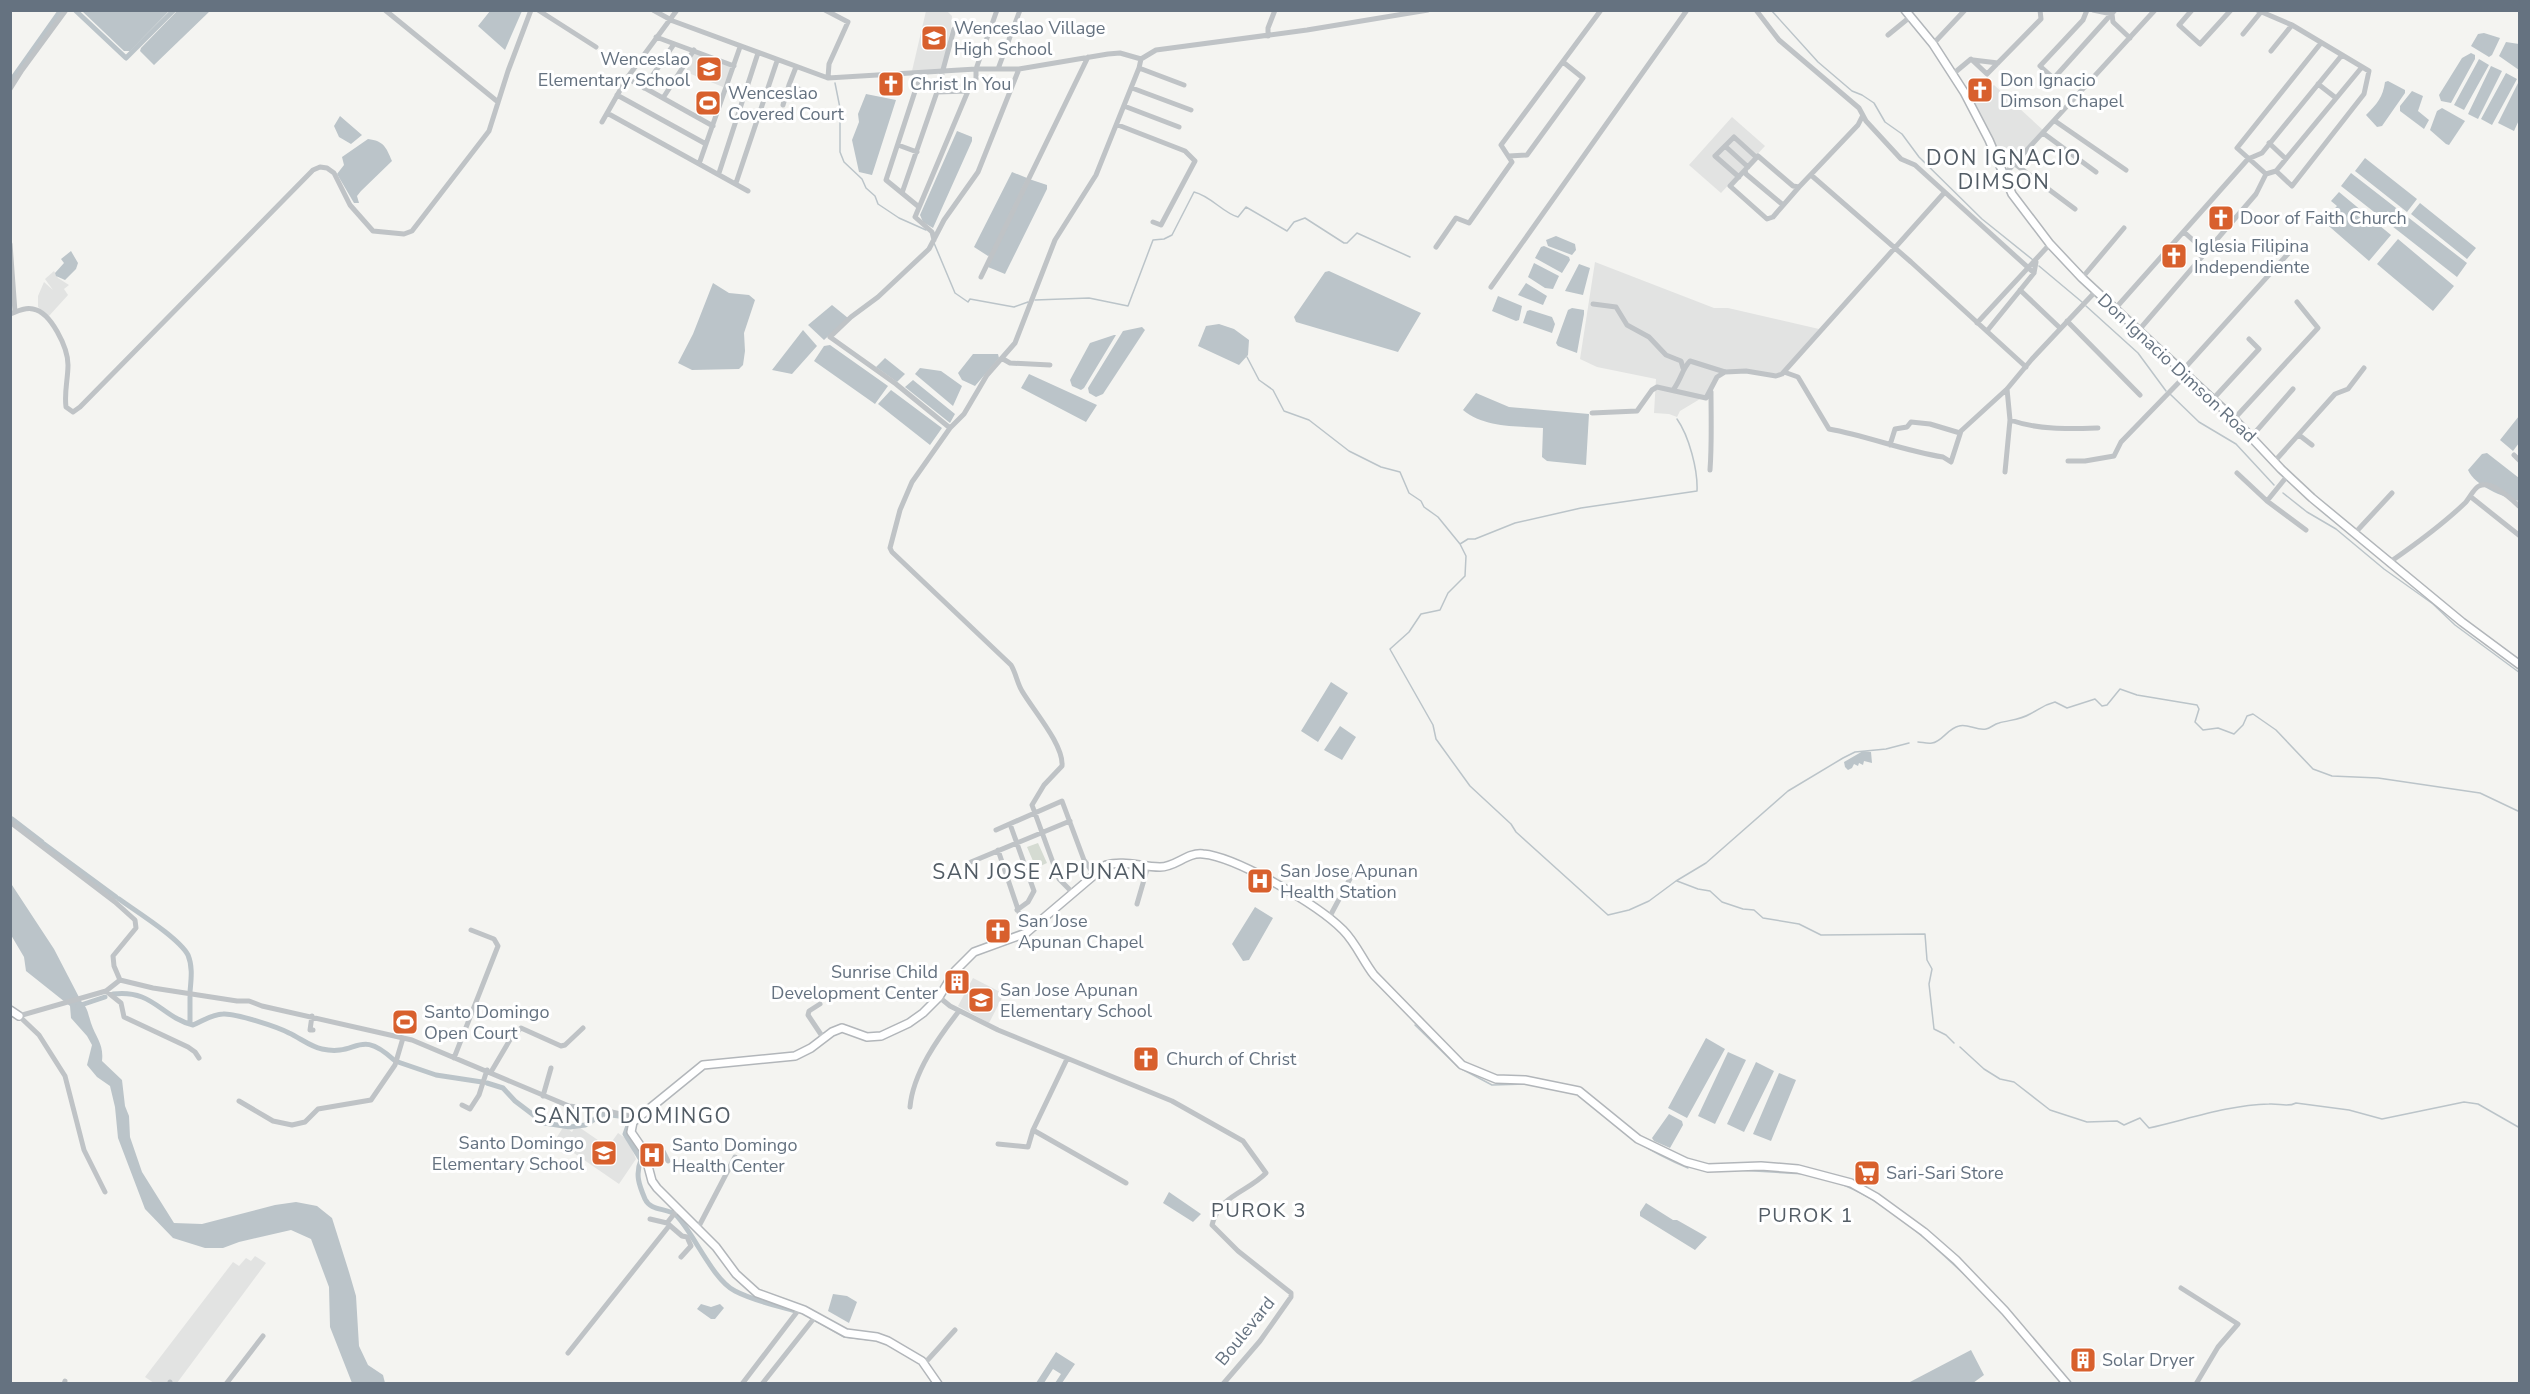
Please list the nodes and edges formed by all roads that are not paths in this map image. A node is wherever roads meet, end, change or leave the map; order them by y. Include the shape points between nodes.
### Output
1 (385, 10) edge
2 (531, 10) edge
3 (538, 10) edge
4 (653, 10) edge
5 (677, 10) edge
6 (825, 10) edge
7 (998, 10) edge
8 (1020, 10) edge
9 (1275, 10) edge
10 (1428, 10) edge
11 (1601, 10) edge
12 (1756, 10) edge
13 (1905, 10) edge
14 (1965, 10) edge
15 (2040, 10) edge
16 (2087, 10) edge
17 (2092, 10) edge
18 (2155, 10) edge
19 (2192, 10) edge
20 (2231, 10) edge
21 (1685, 11) edge
22 (2259, 11) edge
23 (2113, 12) edge
24 (64, 13) edge
25 (1910, 17) junction
26 (669, 19) junction
27 (2292, 25) junction
28 (990, 30) junction
29 (2243, 34) dead end
30 (1888, 35) dead end
31 (1268, 36) junction
32 (656, 37) junction
33 (2130, 38) junction
34 (2321, 43) junction
35 (674, 44) junction
36 (1933, 44) junction
37 (596, 46) dead end
38 (740, 47) junction
39 (694, 50) junction
40 (2271, 51) dead end
41 (758, 53) junction
42 (2342, 55) junction
43 (1088, 57) junction
44 (1141, 59) junction
45 (1971, 59) junction
46 (777, 61) junction
47 (1563, 62) junction
48 (1998, 63) junction
49 (734, 66) junction
50 (796, 67) junction
51 (2362, 67) junction
52 (1139, 68) junction
53 (976, 69) junction
54 (998, 69) junction
55 (1019, 69) junction
56 (942, 71) junction
57 (921, 73) junction
58 (1953, 74) junction
59 (627, 78) junction
60 (828, 78) junction
61 (2054, 78) junction
62 (2318, 84) junction
63 (789, 85) junction
64 (2061, 85) dead end
65 (1184, 86) dead end
66 (644, 88) junction
67 (1132, 88) junction
68 (10, 89) edge
69 (804, 91) dead end
70 (968, 91) junction
71 (937, 92) junction
72 (617, 95) junction
73 (663, 98) junction
74 (2336, 98) junction
75 (498, 102) junction
76 (783, 105) dead end
77 (1124, 106) junction
78 (1191, 110) dead end
79 (606, 113) junction
80 (1862, 117) junction
81 (2055, 121) junction
82 (602, 122) dead end
83 (1118, 125) junction
84 (713, 126) junction
85 (1179, 127) dead end
86 (2043, 133) junction
87 (2269, 143) junction
88 (706, 144) junction
89 (898, 145) junction
90 (1725, 146) junction
91 (917, 152) junction
92 (1509, 156) junction
93 (1756, 157) junction
94 (2248, 159) junction
95 (2286, 159) junction
96 (699, 164) junction
97 (2015, 164) junction
98 (1746, 169) junction
99 (2126, 170) dead end
100 (2276, 171) junction
101 (2097, 172) dead end
102 (719, 173) junction
103 (2266, 174) junction
104 (1811, 175) junction
105 (2003, 176) junction
106 (1739, 177) junction
107 (736, 183) junction
108 (1799, 187) junction
109 (748, 190) dead end
110 (902, 193) junction
111 (1944, 193) junction
112 (1783, 205) junction
113 (919, 207) junction
114 (2075, 209) dead end
115 (1153, 222) dead end
116 (2124, 228) dead end
117 (2184, 232) junction
118 (934, 240) junction
119 (10, 244) edge
120 (2050, 244) junction
121 (2296, 245) dead end
122 (1436, 247) dead end
123 (1895, 249) junction
124 (2206, 252) junction
125 (2036, 262) junction
126 (2028, 267) junction
127 (2034, 273) junction
128 (981, 277) dead end
129 (2082, 278) junction
130 (2014, 285) junction
131 (1491, 287) dead end
132 (2021, 291) junction
133 (2095, 292) junction
134 (2297, 302) dead end
135 (1593, 304) dead end
136 (2114, 310) junction
137 (13, 313) edge
138 (2067, 321) junction
139 (1977, 323) junction
140 (2060, 328) junction
141 (2139, 330) junction
142 (1987, 331) junction
143 (2250, 339) dead end
144 (1003, 359) junction
145 (1050, 365) dead end
146 (2026, 367) junction
147 (2364, 368) dead end
148 (1683, 370) junction
149 (1725, 372) junction
150 (1784, 372) junction
151 (2185, 372) junction
152 (2007, 389) junction
153 (2293, 389) dead end
154 (1673, 390) junction
155 (1711, 390) junction
156 (2140, 395) dead end
157 (2213, 399) junction
158 (1592, 413) dead end
159 (2234, 419) junction
160 (2010, 420) junction
161 (950, 428) junction
162 (2098, 428) dead end
163 (1960, 433) junction
164 (2299, 435) junction
165 (2252, 436) junction
166 (1890, 445) junction
167 (2312, 445) dead end
168 (2514, 455) dead end
169 (2068, 460) dead end
170 (2520, 461) edge
171 (2274, 462) junction
172 (1710, 470) dead end
173 (2006, 472) dead end
174 (2237, 473) dead end
175 (2288, 476) junction
176 (2392, 493) dead end
177 (2471, 497) junction
178 (2267, 501) junction
179 (2520, 507) edge
180 (2306, 530) dead end
181 (2355, 533) junction
182 (2520, 536) edge
183 (2390, 562) junction
184 (2520, 665) edge
185 (1035, 814) junction
186 (1070, 821) junction
187 (10, 822) edge
188 (1010, 824) junction
189 (996, 830) dead end
190 (1042, 833) junction
191 (1016, 843) junction
192 (998, 850) junction
193 (970, 862) dead end
194 (1148, 866) junction
195 (1094, 874) junction
196 (1352, 875) dead end
197 (1072, 892) junction
198 (1137, 904) dead end
199 (1017, 910) junction
200 (1329, 918) junction
201 (471, 930) dead end
202 (1026, 933) junction
203 (120, 980) junction
204 (106, 991) junction
205 (939, 997) junction
206 (820, 1005) dead end
207 (10, 1010) edge
208 (959, 1011) junction
209 (19, 1016) junction
210 (312, 1017) junction
211 (583, 1028) dead end
212 (313, 1030) dead end
213 (404, 1038) junction
214 (824, 1039) junction
215 (199, 1058) dead end
216 (454, 1058) junction
217 (1067, 1059) junction
218 (551, 1068) dead end
219 (489, 1071) junction
220 (543, 1096) junction
221 (239, 1101) dead end
222 (462, 1105) dead end
223 (910, 1107) dead end
224 (638, 1118) junction
225 (1033, 1130) junction
226 (998, 1144) dead end
227 (644, 1151) junction
228 (735, 1157) dead end
229 (668, 1161) dead end
230 (1126, 1183) dead end
231 (105, 1192) dead end
232 (676, 1212) junction
233 (650, 1219) dead end
234 (668, 1224) junction
235 (698, 1228) junction
236 (681, 1257) dead end
237 (2181, 1288) dead end
238 (800, 1308) junction
239 (816, 1317) junction
240 (955, 1330) dead end
241 (263, 1336) dead end
242 (568, 1353) dead end
243 (924, 1364) junction
244 (225, 1383) edge
245 (742, 1383) edge
246 (762, 1383) edge
247 (938, 1383) edge
248 (1222, 1383) edge
249 (2067, 1383) edge
250 (2196, 1383) edge

1 - 75 street
2 - 75 street
3 - 37 street
4 - 26 street
5 - 26 street
6 - 60 street via 848,21 829,64
7 - 28 street
8 - 54 street
9 - 31 street
10 - 31 street
11 - 47 street
12 - 80 street via 1779,40 1859,108
13 - 25 street, Don Ignacio Dimson Road
14 - 36 street
15 - 48 street via 2041,19
16 - 61 street via 2083,20 2040,66
17 - 23 street
18 - 33 street
19 - 20 street via 2179,25 2200,44
21 - 131 street
22 - 27 street
22 - 29 street
23 - 33 street via 2113,22
23 - 61 street
24 - 68 street
25 - 30 street
25 - 36 street, Don Ignacio Dimson Road
26 - 32 street
26 - 38 street
27 - 34 street
27 - 40 street
28 - 53 street
28 - 56 street via 954,29
31 - 44 street via 1156,50
32 - 35 street
32 - 59 street
33 - 81 street
34 - 42 street
34 - 94 street via 2236,148
35 - 39 street
35 - 66 street
36 - 58 street, Don Ignacio Dimson Road
38 - 41 street
38 - 49 street
39 - 49 street
39 - 73 street
41 - 46 street
41 - 102 street
42 - 51 street
42 - 62 street
43 - 44 street via 1120,53
43 - 55 street
43 - 128 street
44 - 52 street
45 - 48 street
45 - 48 street via 1987,74
45 - 58 street
46 - 50 street
46 - 107 street
47 - 92 street via 1502,145
47 - 92 street via 1583,78 1527,155
49 - 84 street
50 - 60 street
50 - 63 street
51 - 74 street
51 - 100 street via 2369,71 2364,94 2292,186
52 - 65 street
52 - 67 street
53 - 54 street
53 - 56 street
53 - 70 street via 976,79
54 - 55 street
55 - 118 street via 978,172
56 - 57 street
56 - 71 street
57 - 60 street
57 - 89 street
58 - 105 street, Don Ignacio Dimson Road via 1989,140
59 - 66 street
59 - 72 street
61 - 64 street
62 - 74 street
62 - 87 street
63 - 69 street
63 - 76 street
66 - 73 street
67 - 77 street
67 - 78 street
70 - 71 street
70 - 113 street
71 - 91 street
72 - 79 street
72 - 88 street
73 - 84 street
74 - 95 street
75 - 137 street via 489,131 412,231 404,234 373,231 350,205 334,173 321,166 313,170 73,412 66,407 64,395 68,366 63,339 36,309
77 - 83 street
77 - 85 street
79 - 82 street
79 - 96 street
80 - 104 street
80 - 111 street via 1901,159 1915,165
81 - 86 street
81 - 99 street
83 - 115 street via 1185,151 1195,160 1161,225
83 - 144 street via 1087,192 1055,240 1015,343
84 - 88 street
86 - 97 street
86 - 101 street
87 - 94 street via 2262,153
87 - 95 street
88 - 96 street
89 - 91 street
89 - 110 street via 886,180
90 - 93 street via 1734,137
90 - 98 street
90 - 106 street via 1715,156
91 - 110 street
92 - 122 street via 1512,162 1469,223 1456,218
93 - 98 street
93 - 108 street via 1760,156
94 - 103 street
94 - 117 street
95 - 100 street
96 - 102 street
97 - 105 street
97 - 114 street
98 - 106 street
98 - 112 street via 1746,174
100 - 103 street
102 - 107 street
103 - 124 street via 2256,194
104 - 108 street
104 - 123 street
105 - 120 street, Don Ignacio Dimson Road
106 - 112 street via 1730,186 1765,218 1773,217
107 - 109 street
108 - 112 street
110 - 113 street
111 - 123 street
111 - 126 street
113 - 118 street via 915,218 932,232
116 - 129 street
117 - 124 street
117 - 136 street
118 - 161 street via 909,269 830,337
119 - 137 street
120 - 125 street
120 - 129 street, Don Ignacio Dimson Road
121 - 151 street
123 - 139 street
123 - 150 street
124 - 141 street
125 - 126 street
125 - 127 street
126 - 127 street
126 - 130 street
127 - 132 street
129 - 133 street, Don Ignacio Dimson Road
130 - 132 street
130 - 139 street
132 - 140 street
132 - 142 street
133 - 136 street, Don Ignacio Dimson Road
133 - 138 street
134 - 159 street via 2318,328
135 - 148 street via 1616,307 1627,325 1649,337 1666,355 1681,361
136 - 141 street, Don Ignacio Dimson Road
138 - 140 street
138 - 156 street
139 - 142 street
140 - 146 street
141 - 151 street, Don Ignacio Dimson Road
142 - 146 street
143 - 157 street via 2259,349
144 - 145 street via 1010,363
144 - 161 street
146 - 152 street
147 - 164 street via 2348,389 2335,394
148 - 149 street via 1690,361
148 - 154 street via 1682,380
149 - 150 street via 1776,376
149 - 155 street via 1717,377
150 - 166 street via 1798,377 1829,429
151 - 157 street, Don Ignacio Dimson Road
151 - 169 street via 2173,390 2121,442 2114,456
152 - 160 street
152 - 163 street
153 - 165 street
154 - 155 street via 1706,398
154 - 158 street via 1657,387 1637,411
155 - 172 street
157 - 159 street, Don Ignacio Dimson Road
159 - 165 street, Don Ignacio Dimson Road
160 - 162 street via 2049,429
160 - 173 street
161 - 185 street via 907,492 890,548 1011,664 1020,689 1062,756 1062,766 1034,799
163 - 166 street via 1911,422 1908,427 1895,429
163 - 166 street via 1951,462
164 - 167 street
164 - 171 street
165 - 171 street, Don Ignacio Dimson Road
168 - 170 street
171 - 175 street, Don Ignacio Dimson Road
174 - 178 street
175 - 178 street
175 - 181 street, Don Ignacio Dimson Road
176 - 181 street
177 - 179 street via 2476,487 2488,485
177 - 182 street
177 - 183 street
178 - 180 street
181 - 183 street, Don Ignacio Dimson Road
183 - 184 street, Don Ignacio Dimson Road
185 - 186 street via 1062,801
185 - 188 street
185 - 190 street
186 - 190 street
186 - 195 street via 1084,860
187 - 203 street via 135,920 136,928 113,956
188 - 189 street
188 - 191 street
190 - 191 street
190 - 197 street via 1059,879
191 - 192 street
191 - 199 street via 1034,891
192 - 193 street
192 - 199 street
194 - 195 street via 1118,862
194 - 198 street
194 - 200 street via 1167,866 1193,854 1216,856 1276,884
195 - 197 street
196 - 200 street
197 - 202 street
199 - 202 street
200 - 249 street via 1353,941 1374,975 1462,1065 1496,1079 1525,1080 1579,1091 1638,1139 1686,1162 1708,1168 1798,1169 1851,1183 1876,1197 1956,1260
201 - 216 street via 494,939 498,946
202 - 205 street via 974,952 955,970
203 - 204 street
203 - 210 street via 249,1001
204 - 209 street
204 - 215 street via 121,1003 124,1017 188,1047
205 - 208 street
205 - 214 street via 909,1023 881,1036 867,1037 842,1028
206 - 214 street via 808,1015
207 - 209 street
208 - 217 street
208 - 223 street via 928,1056
209 - 231 street via 39,1035 65,1076 84,1150
210 - 212 street
210 - 213 street
211 - 219 street via 561,1046 521,1028
213 - 216 street
213 - 221 street via 395,1065 371,1100 318,1109 305,1122 292,1125 273,1121
214 - 224 street via 795,1056 703,1065
216 - 219 street
217 - 225 street
217 - 248 street, Boulevard via 1172,1101 1243,1141 1266,1173 1222,1204 1212,1225 1291,1297 1260,1341
218 - 220 street
219 - 220 street
219 - 222 street via 470,1109
220 - 224 street via 569,1106
224 - 227 street via 631,1132
225 - 226 street via 1028,1147
225 - 230 street
227 - 229 street via 660,1145
227 - 232 street via 652,1181
228 - 235 street
232 - 234 street
232 - 235 street
233 - 234 street
234 - 236 street via 687,1237 691,1246
234 - 242 street
235 - 238 street via 757,1293
237 - 250 street via 2238,1324
238 - 239 street
238 - 245 street
239 - 243 street via 846,1334 888,1341
239 - 246 street
240 - 243 street
241 - 244 street
243 - 247 street

